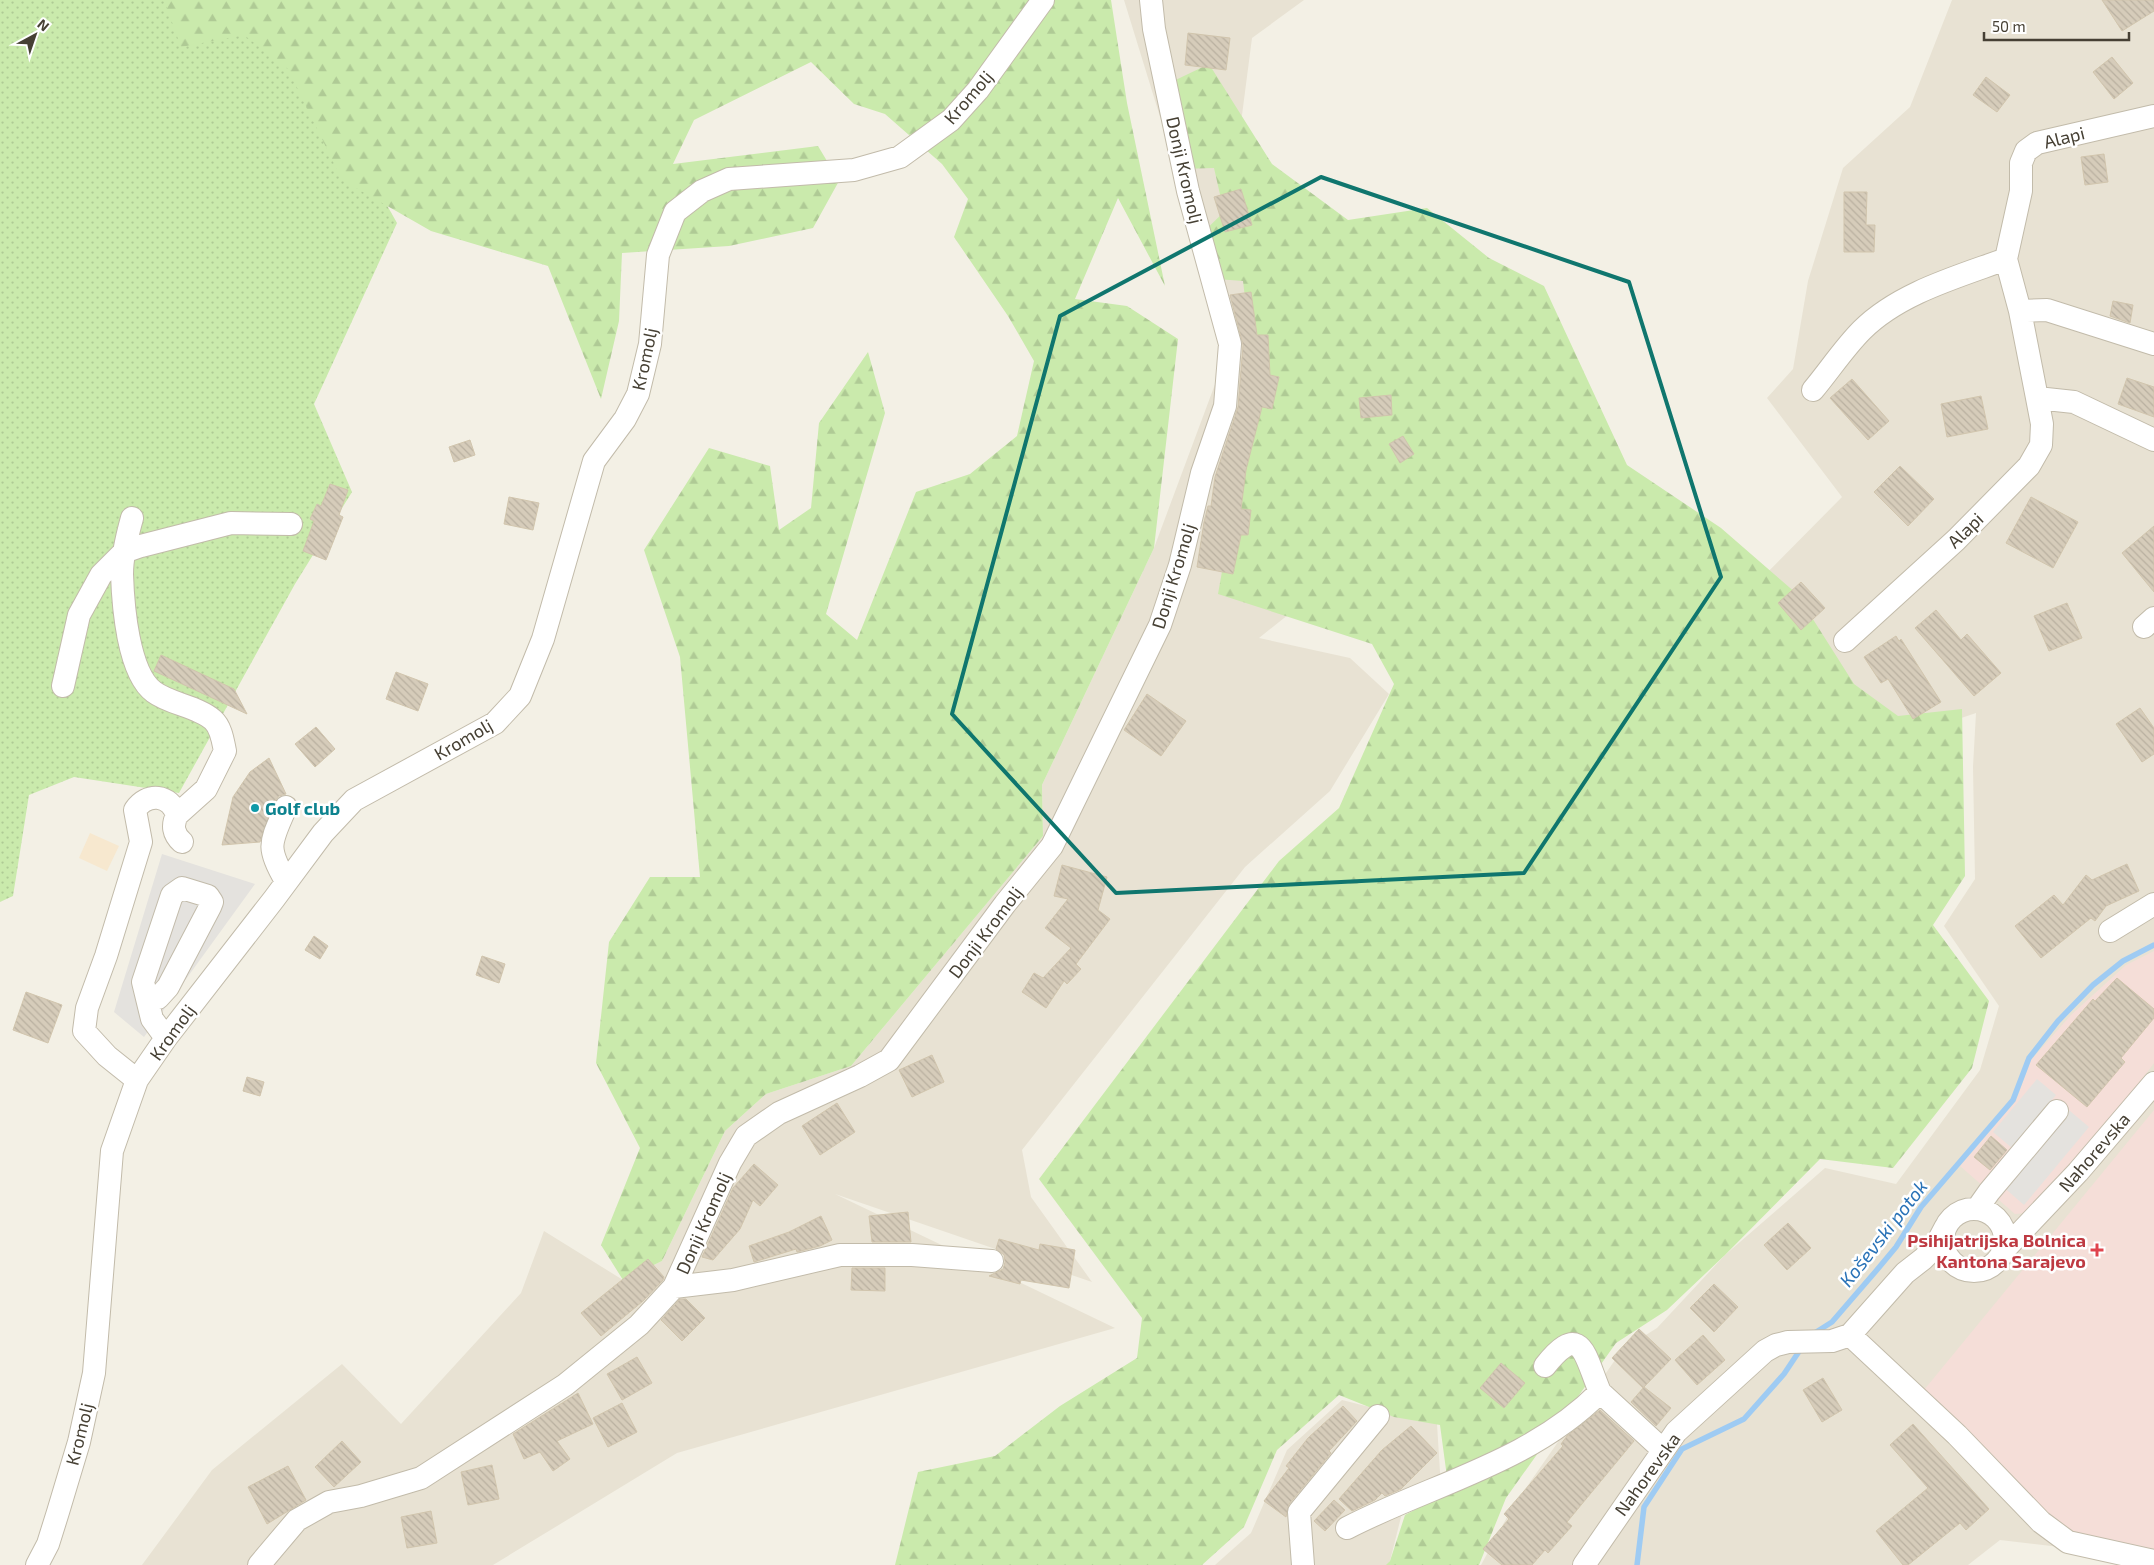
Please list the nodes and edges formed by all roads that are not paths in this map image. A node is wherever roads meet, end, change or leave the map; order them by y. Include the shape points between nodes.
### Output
1 (1043, 0) edge
2 (1150, 0) edge
3 (2154, 116) edge
4 (2006, 259) junction
5 (2020, 311) junction
6 (2154, 344) edge
7 (1813, 390) dead end
8 (2037, 398) junction
9 (2154, 440) edge
10 (132, 518) dead end
11 (291, 524) dead end
12 (124, 552) junction
13 (1845, 640) dead end
14 (63, 686) dead end
15 (286, 807) dead end
16 (177, 815) junction
17 (182, 842) dead end
18 (286, 881) junction
19 (2154, 904) edge
20 (2110, 930) dead end
21 (148, 999) dead end
22 (166, 1038) junction
23 (137, 1080) junction
24 (2154, 1083) edge
25 (2057, 1111) dead end
26 (1977, 1209) junction
27 (1998, 1220) junction
28 (2032, 1220) junction
29 (1945, 1228) junction
30 (2003, 1251) junction
31 (1923, 1259) junction
32 (992, 1261) dead end
33 (1956, 1265) junction
34 (674, 1287) junction
35 (1850, 1335) junction
36 (1545, 1366) dead end
37 (1600, 1392) junction
38 (1378, 1416) dead end
39 (1663, 1450) junction
40 (1347, 1528) dead end
41 (2154, 1561) edge
42 (37, 1565) edge
43 (259, 1565) edge
44 (1302, 1565) edge
45 (1584, 1565) edge

1 - 18 street, Kromolj via 978,90 952,120 900,157 854,170 730,179 702,191 675,212 658,256 650,344 638,394 625,419 594,462 543,639 520,696 494,723 354,800 322,833
2 - 34 street, Donji Kromolj via 1188,191 1230,344 1225,406 1202,473 1180,566 1160,625 1052,846 889,1060 778,1113 746,1136 730,1163
3 - 4 street, Alapi via 2038,143 2026,151 2021,163 2021,191
4 - 5 street, Alapi
4 - 7 street via 1911,297 1879,315 1861,331
5 - 6 street via 2047,310
5 - 8 street, Alapi
8 - 9 street via 2074,402
8 - 13 street, Alapi via 2042,424 2041,445 2029,466 1956,540
10 - 12 street
11 - 12 street via 231,523
12 - 14 street via 101,575 79,615
12 - 16 street via 122,573 130,645 142,680 154,692 212,719 220,731 225,751 206,789
15 - 18 street via 270,843 274,861
16 - 17 street via 174,832
16 - 23 street via 170,803 158,797 144,800 135,810 141,842 87,1008 84,1031 107,1056
18 - 22 street, Kromolj
19 - 20 street
21 - 22 street via 152,1019
22 - 23 street, Kromolj
23 - 42 street, Kromolj via 112,1150 94,1373 58,1512
24 - 28 street, Nahorevska
25 - 26 street
26 - 27 street
26 - 29 street via 1961,1211
27 - 28 street via 2014,1223
27 - 30 street via 2005,1235
28 - 30 street, Nahorevska
29 - 31 street
29 - 33 street via 1946,1252
30 - 33 street via 1987,1268 1971,1271
31 - 33 street
31 - 35 street via 1905,1272
32 - 34 street via 912,1255 840,1255 733,1280
34 - 43 street, Donji Kromolj via 639,1325 565,1385 421,1478 329,1502 297,1520
35 - 39 street, Nahorevska via 1815,1343 1788,1342 1765,1351 1676,1432
35 - 41 street via 1957,1435 2041,1522 2068,1542
36 - 37 street via 1556,1352 1573,1343 1582,1349
37 - 39 street
37 - 40 street via 1584,1409 1547,1436
38 - 44 street via 1299,1512
39 - 45 street, Nahorevska

